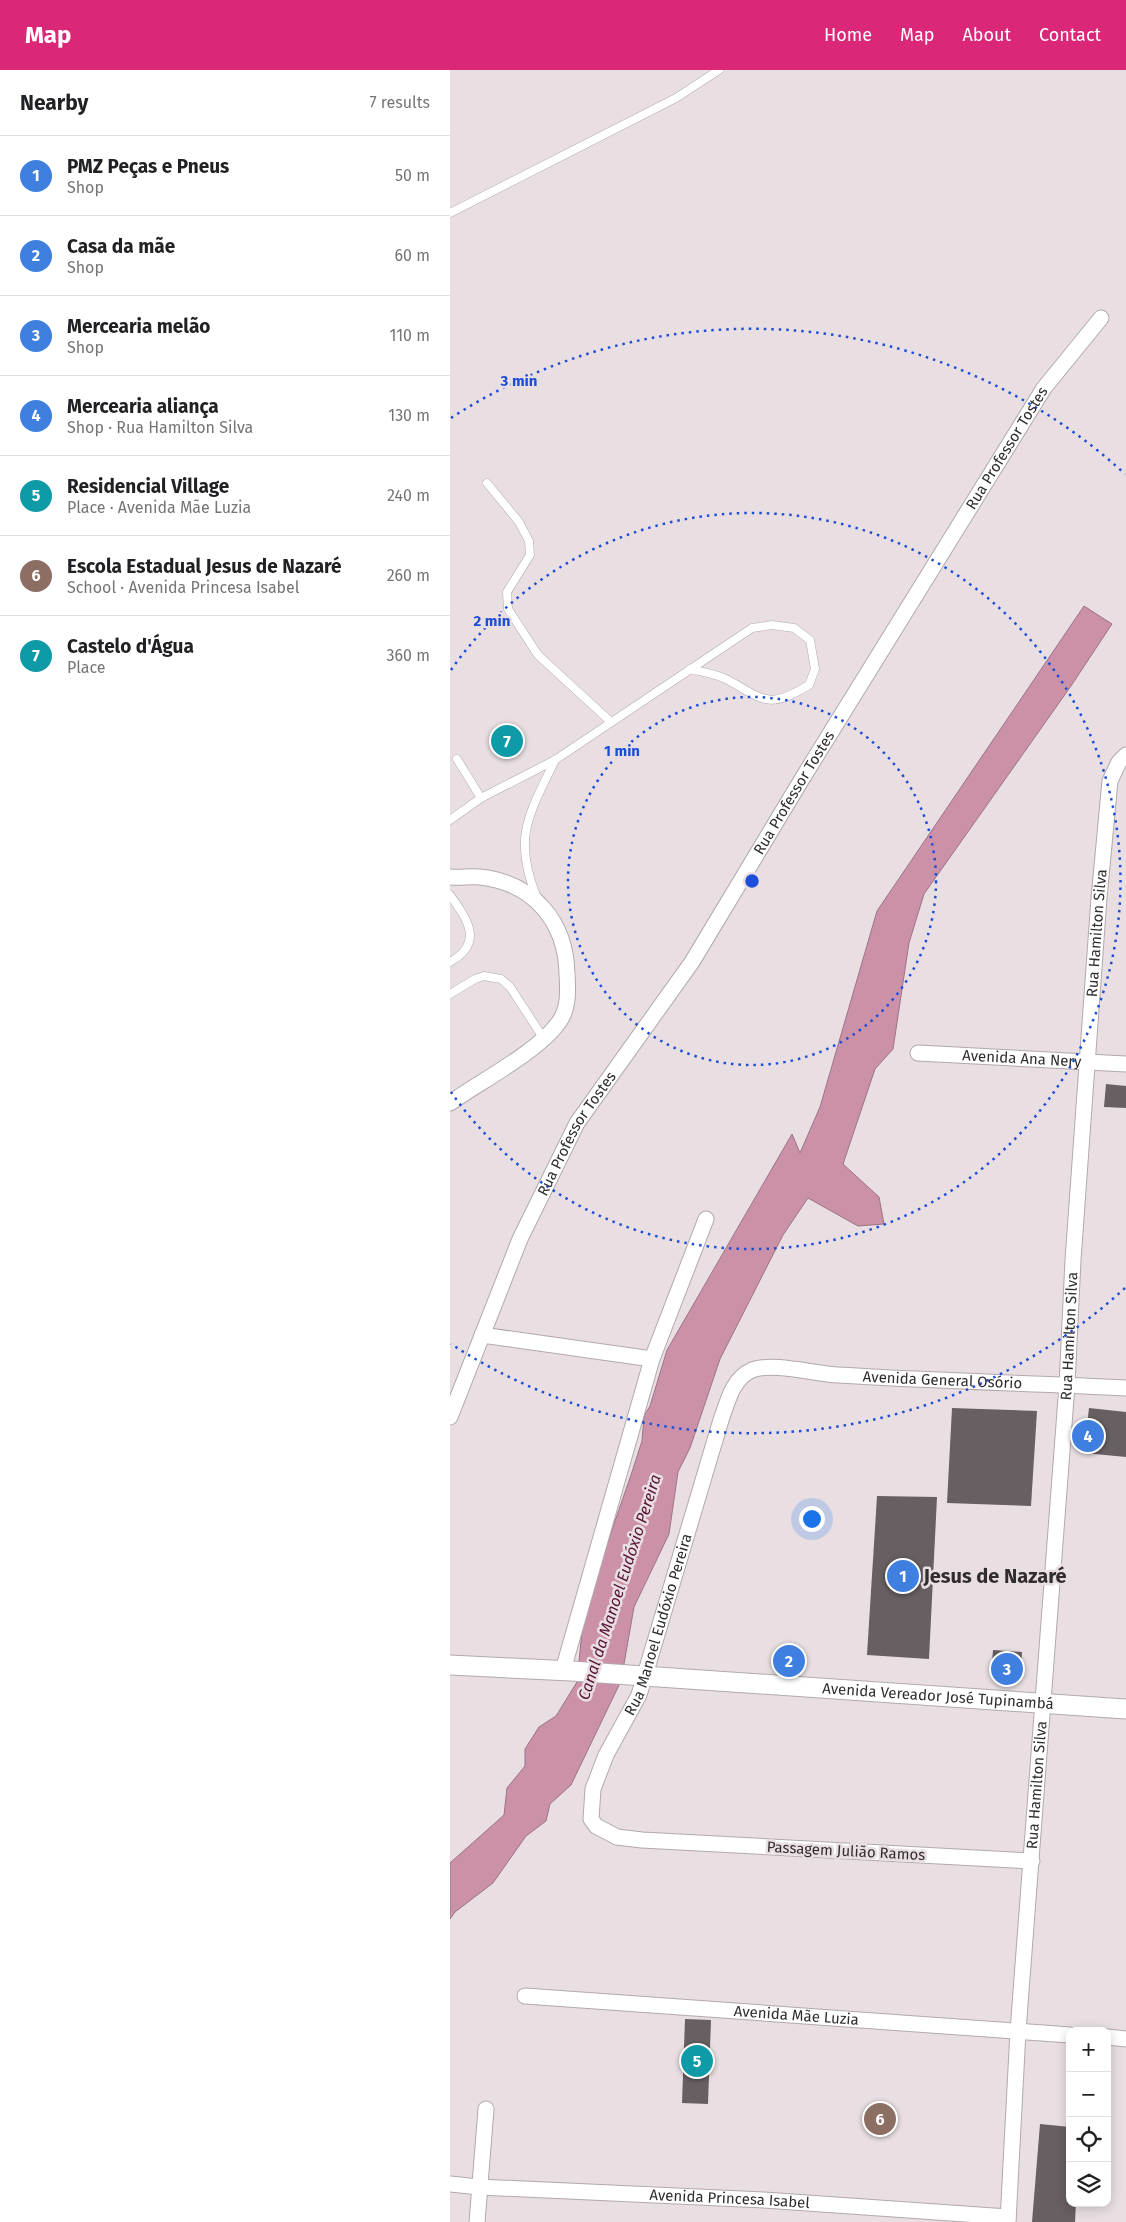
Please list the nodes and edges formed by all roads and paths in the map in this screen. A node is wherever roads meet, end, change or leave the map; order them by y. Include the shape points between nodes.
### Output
1 (719, 70) edge
2 (450, 213) edge
3 (1101, 318) dead end
4 (487, 483) dead end
5 (690, 669) junction
6 (611, 722) junction
7 (1126, 756) edge
8 (457, 759) dead end
9 (554, 760) junction
10 (481, 798) junction
11 (450, 820) edge
12 (450, 877) edge
13 (450, 895) edge
14 (538, 900) junction
15 (450, 962) edge
16 (450, 994) edge
17 (544, 1039) junction
18 (918, 1053) dead end
19 (1086, 1061) junction
20 (1126, 1064) edge
21 (450, 1103) edge
22 (706, 1219) dead end
23 (482, 1335) junction
24 (652, 1359) junction
25 (761, 1368) joint
26 (1068, 1385) junction
27 (1126, 1388) edge
28 (450, 1417) edge
29 (450, 1665) edge
30 (567, 1670) junction
31 (637, 1675) junction
32 (1044, 1703) junction
33 (1126, 1708) edge
34 (661, 1841) joint
35 (1032, 1861) junction
36 (525, 1996) dead end
37 (1018, 2031) junction
38 (1066, 2035) edge
39 (1111, 2037) edge
40 (1126, 2039) edge
41 (486, 2109) dead end
42 (450, 2184) edge
43 (479, 2188) junction
44 (1008, 2220) edge
45 (478, 2222) edge

1 - 2 lane via 676,98
3 - 23 street, Rua Professor Tostes via 1044,388 692,962 577,1123 520,1239
4 - 6 lane via 519,522 529,541 530,555 507,592 508,609 538,655
5 - 5 lane via 726,679 767,701 787,698 809,685 815,669 810,640 794,628 772,625 752,628
5 - 6 lane
6 - 9 lane
7 - 19 street, Rua Hamilton Silva via 1110,781
8 - 10 lane
9 - 10 lane
9 - 14 lane via 530,812 526,829 524,861
10 - 11 lane
12 - 14 street via 481,877 506,884
13 - 15 lane via 466,918 471,939 467,950
14 - 17 street via 552,917 559,933 567,970 566,1009 560,1022
16 - 17 lane via 484,976 501,978
17 - 21 street
18 - 19 street, Avenida Ana Nery
19 - 20 street, Avenida Ana Nery
19 - 26 street, Rua Hamilton Silva
22 - 24 street
23 - 24 street
23 - 28 street, Rua Professor Tostes
24 - 30 street
25 - 26 street, Avenida General Osório via 836,1375
25 - 31 street, Rua Manoel Eudóxio Pereira via 751,1371 733,1387
26 - 27 street, Avenida General Osório
26 - 32 street, Rua Hamilton Silva
29 - 30 street, Avenida Vereador José Tupinambá
30 - 31 street, Avenida Vereador José Tupinambá
31 - 32 street, Avenida Vereador José Tupinambá
31 - 34 street, Rua Manoel Eudóxio Pereira via 639,1695 599,1771 591,1819 596,1826 616,1836
32 - 33 street, Avenida Vereador José Tupinambá
32 - 35 street, Rua Hamilton Silva
34 - 35 street, Passagem Julião Ramos
35 - 37 street, Rua Hamilton Silva
36 - 37 street, Avenida Mãe Luzia
37 - 38 street, Avenida Mãe Luzia
37 - 44 street, Rua Hamilton Silva
39 - 40 street
41 - 43 street
42 - 43 street, Avenida Princesa Isabel
43 - 44 street, Avenida Princesa Isabel via 764,2200
43 - 45 street

